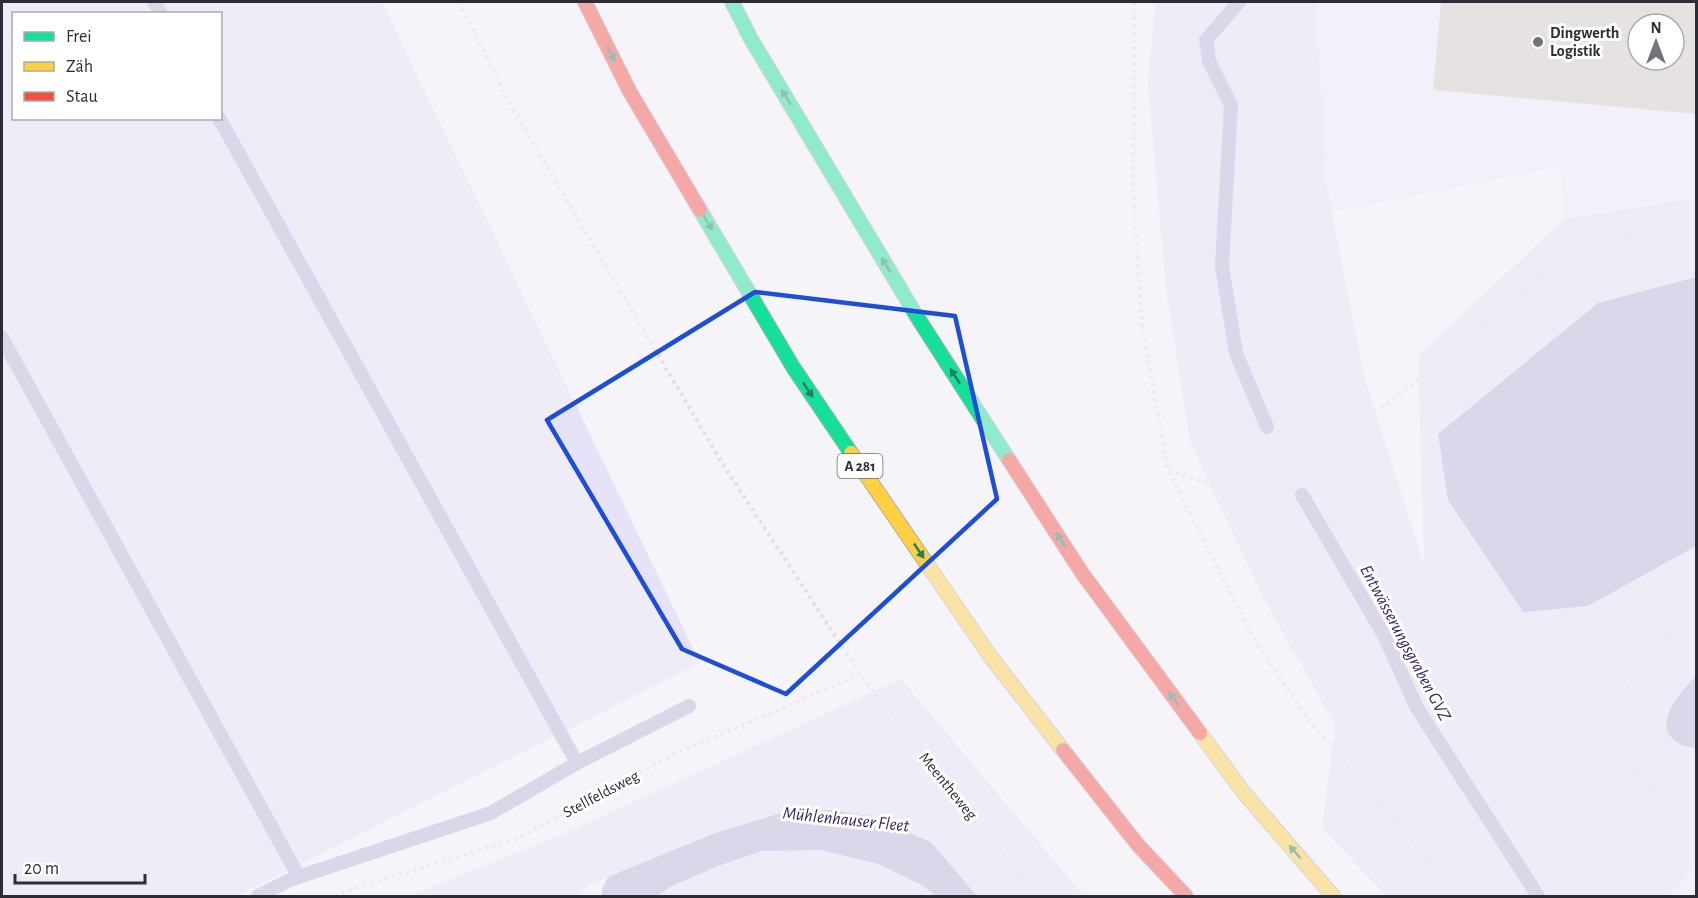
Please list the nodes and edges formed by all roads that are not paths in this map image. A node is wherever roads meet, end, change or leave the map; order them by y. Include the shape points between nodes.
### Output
1 (585, 2) edge
2 (732, 2) edge
3 (1186, 897) edge
4 (1333, 897) edge

1 -> 3 highway, A 281 via 630,92 793,368 990,656 1138,845
4 -> 2 highway via 1244,793 1082,573 916,315

